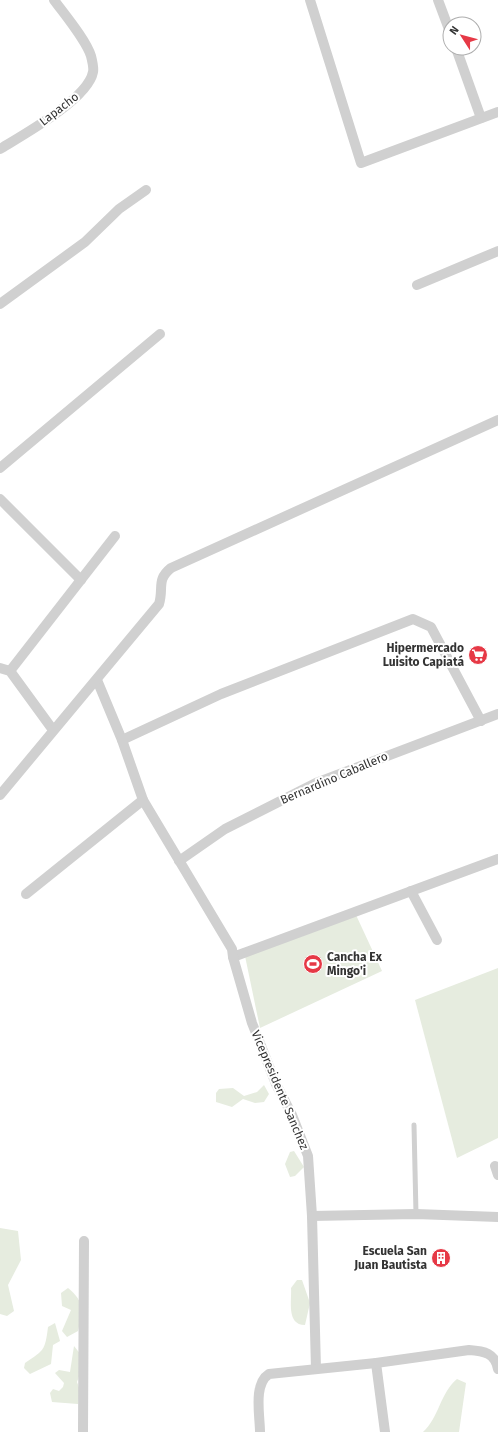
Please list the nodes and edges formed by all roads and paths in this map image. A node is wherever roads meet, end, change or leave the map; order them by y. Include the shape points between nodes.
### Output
1 (54, 0) edge
2 (310, 0) edge
3 (438, 0) edge
4 (444, 16) edge
5 (459, 56) edge
6 (498, 112) edge
7 (481, 118) junction
8 (0, 149) edge
9 (146, 190) dead end
10 (498, 251) edge
11 (417, 285) dead end
12 (0, 304) edge
13 (160, 334) dead end
14 (498, 420) edge
15 (0, 468) edge
16 (0, 498) edge
17 (115, 536) dead end
18 (80, 580) junction
19 (0, 668) edge
20 (10, 671) junction
21 (96, 680) junction
22 (498, 714) edge
23 (481, 721) junction
24 (53, 730) junction
25 (122, 740) junction
26 (0, 795) edge
27 (143, 800) junction
28 (498, 859) edge
29 (179, 861) junction
30 (411, 891) junction
31 (26, 894) dead end
32 (437, 940) dead end
33 (233, 957) junction
34 (414, 1125) dead end
35 (416, 1214) junction
36 (312, 1216) junction
37 (498, 1218) edge
38 (84, 1242) dead end
39 (376, 1363) junction
40 (316, 1369) junction
41 (498, 1369) edge
42 (84, 1432) edge
43 (260, 1432) edge
44 (385, 1432) edge

1 - 8 street, Lapacho via 91,57 93,72 79,94 66,105
2 - 7 street via 361,163
3 - 4 street
5 - 7 street
6 - 7 street
9 - 12 street via 119,209 85,242
10 - 11 street
13 - 15 street
14 - 21 street via 171,568 164,574 160,584 159,604
16 - 18 street
17 - 18 street
18 - 20 street
19 - 20 street
20 - 24 street
21 - 24 street
21 - 25 street, Vicepresidente Sanchez
22 - 23 street, Bernardino Caballero
23 - 25 street via 431,627 413,619 221,694
23 - 29 street, Bernardino Caballero via 316,783 225,829
24 - 26 street
25 - 27 street, Vicepresidente Sanchez
27 - 29 street, Vicepresidente Sanchez
27 - 31 street
28 - 30 street
29 - 33 street, Vicepresidente Sanchez via 232,949
30 - 32 street
30 - 33 street
33 - 36 street, Vicepresidente Sanchez via 254,1030 308,1156
34 - 35 lane
35 - 36 street
35 - 37 street
36 - 40 street, Vicepresidente Sanchez
38 - 42 street
39 - 40 street
39 - 41 street via 469,1350 492,1355
39 - 44 street
40 - 43 street via 269,1374 264,1377 259,1388

